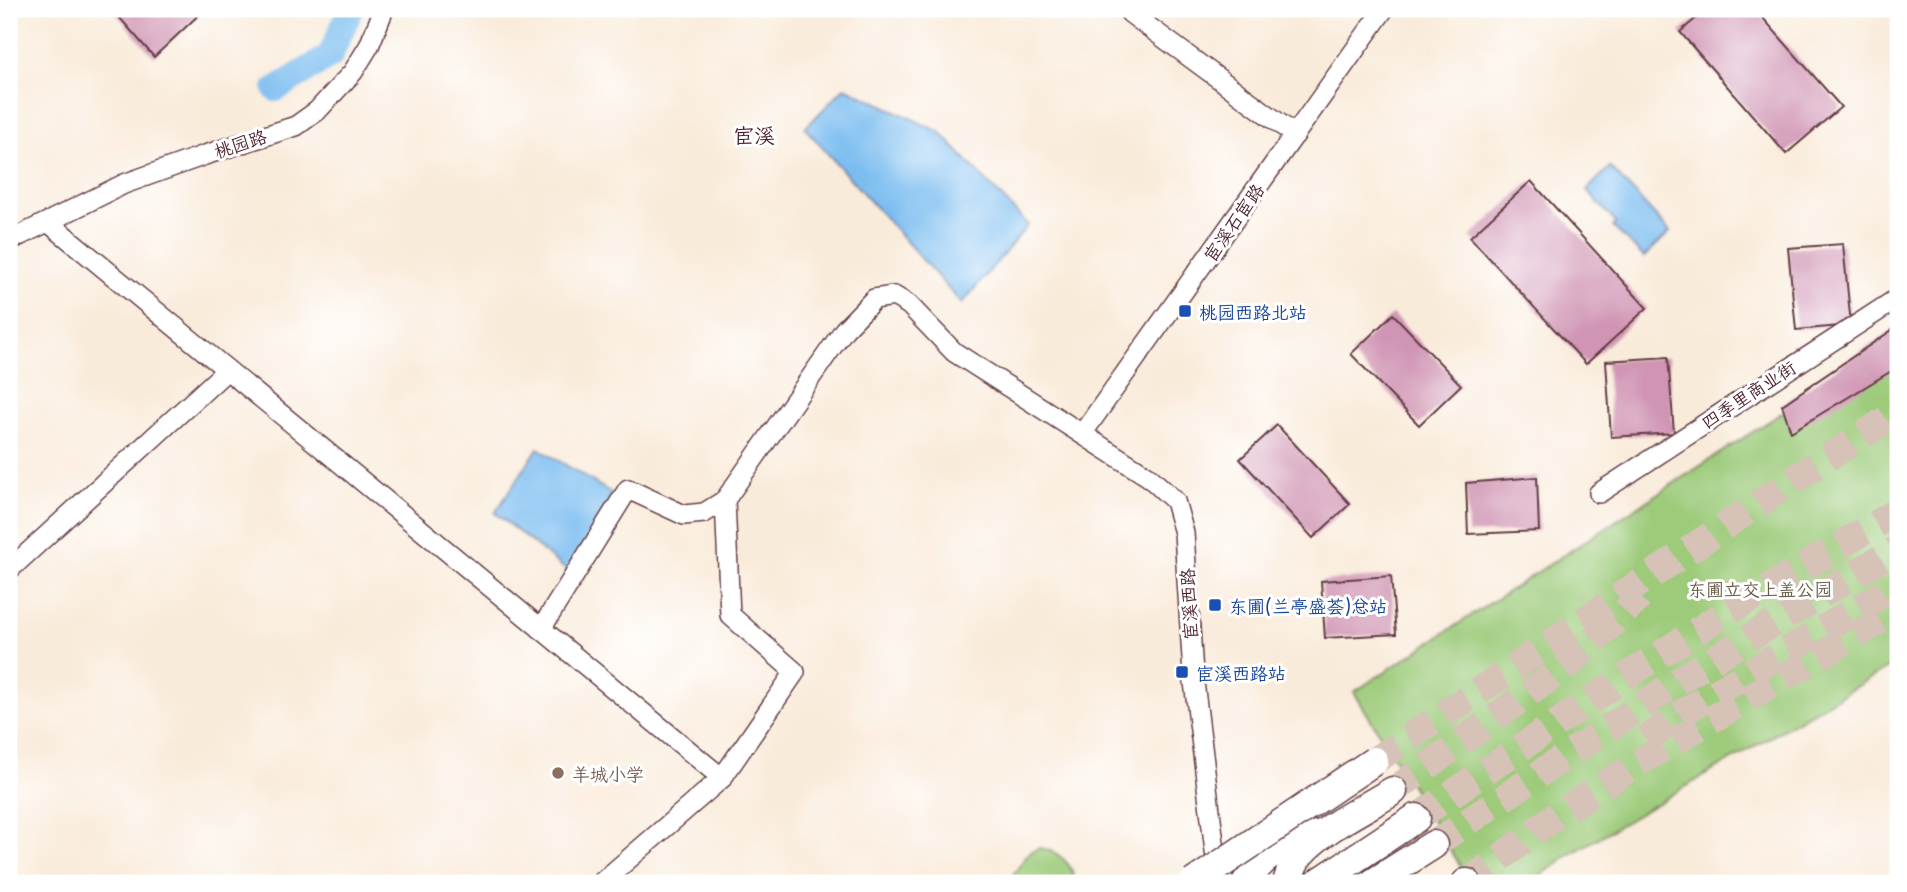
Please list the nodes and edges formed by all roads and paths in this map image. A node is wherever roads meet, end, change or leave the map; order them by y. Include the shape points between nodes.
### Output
1 (384, 9) edge
2 (1129, 9) edge
3 (1384, 9) edge
4 (1296, 135) junction
5 (48, 222) junction
6 (9, 241) edge
7 (9, 257) edge
8 (1898, 298) edge
9 (228, 370) junction
10 (1082, 434) junction
11 (1599, 493) dead end
12 (725, 500) junction
13 (9, 570) edge
14 (541, 629) junction
15 (1374, 761) tunnel mouth
16 (722, 778) junction
17 (1393, 791) tunnel mouth
18 (1416, 818) tunnel mouth
19 (1329, 831) junction
20 (1433, 845) tunnel mouth
21 (601, 883) edge
22 (1193, 883) edge
23 (1219, 883) edge
24 (1246, 883) edge
25 (1287, 883) edge
26 (1318, 883) edge
27 (1373, 883) edge

1 - 5 street, 桃园路 via 353,72 317,111 296,126 124,184
2 - 4 street
3 - 4 street, 宦溪石宦路
4 - 10 street, 宦溪石宦路
5 - 6 street, 桃园路
5 - 7 street, 桃园路
5 - 9 street
8 - 11 street, 四季里商业街
9 - 13 street
9 - 14 street
10 - 12 street, 宦溪西路 via 954,352 909,305 894,296 874,299 844,330
10 - 23 street, 宦溪西路 via 1162,487 1181,516 1193,674
12 - 14 street via 704,513 684,515 628,489
12 - 16 street via 730,615 794,672
14 - 16 street
15 - 22 highway, bridge
16 - 21 street
17 - 19 highway
18 - 26 highway
19 - 24 highway via 1272,853 1253,869
19 - 25 highway via 1299,854
20 - 27 highway

